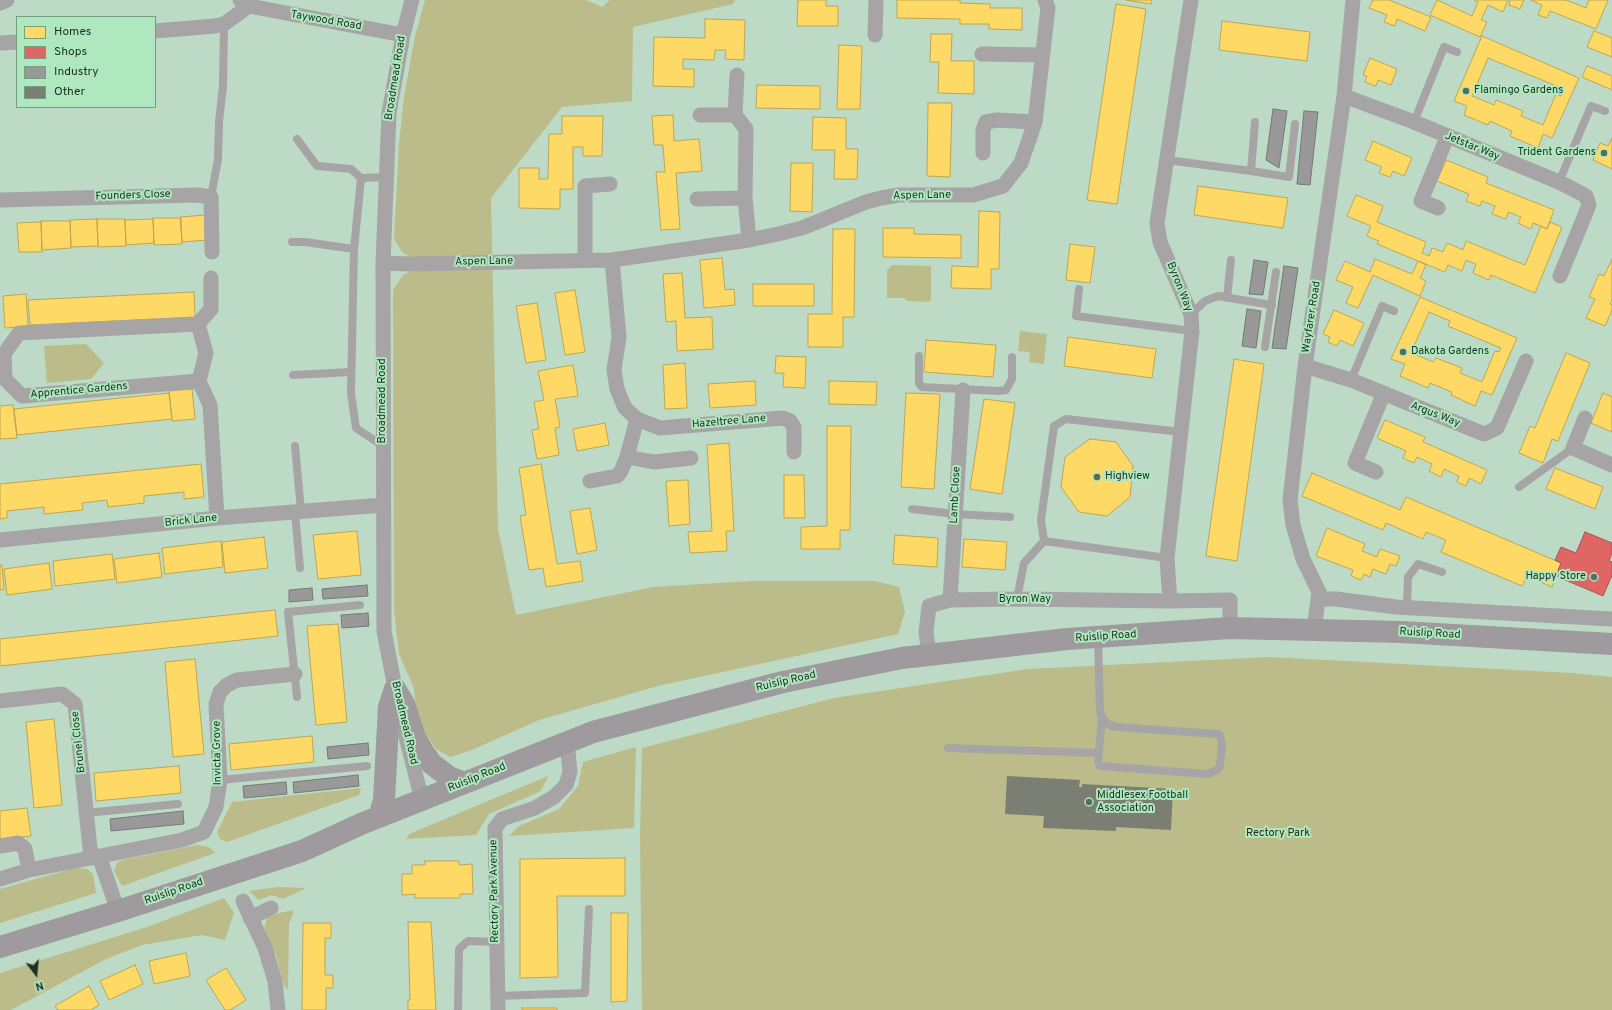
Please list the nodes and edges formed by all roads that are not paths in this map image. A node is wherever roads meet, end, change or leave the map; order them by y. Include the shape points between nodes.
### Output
1 (7, 0) edge
2 (412, 0) edge
3 (876, 0) edge
4 (1045, 0) edge
5 (1191, 0) edge
6 (1353, 0) edge
7 (0, 3) edge
8 (244, 3) edge
9 (224, 24) junction
10 (156, 31) edge
11 (403, 35) junction
12 (875, 35) dead end
13 (16, 42) edge
14 (0, 43) edge
15 (1457, 52) dead end
16 (982, 54) dead end
17 (1042, 55) junction
18 (736, 75) dead end
19 (1344, 96) junction
20 (1605, 111) dead end
21 (700, 115) dead end
22 (735, 115) junction
23 (1036, 122) junction
24 (1255, 122) dead end
25 (1414, 122) junction
26 (1295, 124) dead end
27 (1447, 137) junction
28 (297, 139) dead end
29 (983, 153) dead end
30 (1167, 160) junction
31 (1251, 171) junction
32 (385, 177) junction
33 (360, 178) junction
34 (1559, 182) junction
35 (610, 184) dead end
36 (211, 197) junction
37 (745, 198) junction
38 (0, 200) edge
39 (697, 200) dead end
40 (1438, 208) dead end
41 (749, 240) junction
42 (292, 242) dead end
43 (354, 249) junction
44 (212, 252) dead end
45 (585, 260) junction
46 (612, 260) junction
47 (1231, 260) dead end
48 (383, 263) junction
49 (1276, 272) dead end
50 (1560, 276) dead end
51 (211, 278) dead end
52 (1079, 289) dead end
53 (1227, 298) junction
54 (1272, 305) junction
55 (1394, 311) dead end
56 (1191, 314) junction
57 (198, 324) junction
58 (1192, 331) junction
59 (1265, 348) dead end
60 (919, 356) dead end
61 (1012, 357) dead end
62 (1526, 361) dead end
63 (1304, 366) junction
64 (351, 372) junction
65 (294, 375) dead end
66 (1351, 380) junction
67 (199, 381) junction
68 (963, 390) junction
69 (1383, 394) junction
70 (1585, 418) dead end
71 (637, 419) junction
72 (1181, 432) junction
73 (294, 446) dead end
74 (383, 446) junction
75 (1573, 448) junction
76 (794, 452) dead end
77 (627, 457) junction
78 (690, 458) dead end
79 (1612, 465) edge
80 (1376, 472) dead end
81 (590, 481) dead end
82 (1519, 487) dead end
83 (383, 505) junction
84 (912, 509) dead end
85 (298, 512) junction
86 (955, 514) junction
87 (1010, 517) dead end
88 (217, 518) junction
89 (0, 540) edge
90 (1044, 541) junction
91 (1166, 558) junction
92 (300, 568) dead end
93 (1442, 572) dead end
94 (1017, 599) junction
95 (1319, 599) junction
96 (950, 600) junction
97 (1170, 601) junction
98 (360, 605) dead end
99 (1407, 607) junction
100 (1612, 619) edge
101 (1230, 628) junction
102 (1314, 630) junction
103 (1098, 637) junction
104 (1612, 644) edge
105 (929, 654) junction
106 (295, 674) junction
107 (395, 689) junction
108 (297, 697) dead end
109 (0, 701) edge
110 (1102, 718) junction
111 (567, 742) junction
112 (948, 748) dead end
113 (1099, 753) junction
114 (367, 766) dead end
115 (220, 780) junction
116 (464, 783) junction
117 (422, 800) junction
118 (178, 804) dead end
119 (86, 814) junction
120 (379, 817) junction
121 (0, 846) edge
122 (95, 857) junction
123 (29, 870) junction
124 (0, 878) edge
125 (242, 901) dead end
126 (272, 908) dead end
127 (588, 909) dead end
128 (118, 911) junction
129 (250, 918) junction
130 (496, 942) junction
131 (0, 947) edge
132 (498, 1003) edge
133 (278, 1010) edge
134 (458, 1010) edge

1 - 7 street
2 - 11 street, Broadmead Road
3 - 12 street
4 - 17 street, Aspen Lane via 1048,8
5 - 30 street, Byron Way
6 - 19 street, Wayfarer Road
8 - 9 street, Taywood Road
8 - 11 street, Taywood Road
9 - 10 street, Taywood Road
9 - 36 lane via 218,159
11 - 32 street, Broadmead Road via 389,113
13 - 14 street
15 - 25 lane via 1444,47
16 - 17 street
17 - 23 street, Aspen Lane
18 - 22 street
19 - 25 street, Jetstar Way
19 - 63 street, Wayfarer Road
20 - 34 lane via 1592,106
21 - 22 street
22 - 37 street via 746,129
23 - 29 street via 986,122 983,130
23 - 41 street, Aspen Lane via 1021,163 1003,186 973,195 899,195 881,198 802,228
24 - 31 lane
25 - 27 street, Jetstar Way
26 - 31 lane via 1289,177
27 - 34 street, Jetstar Way
27 - 40 street via 1421,202
28 - 33 lane via 317,166 351,169
30 - 31 lane
30 - 56 street, Byron Way via 1157,223 1160,242
32 - 33 lane
32 - 48 street, Broadmead Road
33 - 43 lane
34 - 50 street, Jetstar Way via 1586,196 1589,205
35 - 45 street via 586,186
36 - 38 street, Founders Close via 197,195
36 - 44 street
37 - 39 street
37 - 41 street
41 - 46 street, Aspen Lane
42 - 43 lane
43 - 64 lane
45 - 46 street, Aspen Lane
45 - 48 street, Aspen Lane
46 - 71 street, Hazeltree Lane via 619,337 614,370 616,389 625,408
47 - 53 lane
48 - 74 street, Broadmead Road
49 - 54 lane
51 - 57 street via 211,309
52 - 58 lane via 1076,316
53 - 54 lane
53 - 56 lane via 1218,296 1205,301
54 - 59 lane
55 - 66 lane via 1382,306
56 - 58 street, Byron Way
57 - 67 street via 206,353
57 - 67 street, Apprentice Gardens via 19,333 4,354 5,380 22,396
58 - 72 street, Byron Way
60 - 68 lane via 919,383 922,387
61 - 68 lane via 1012,379 1006,390
62 - 69 street, Argus Way via 1497,428 1484,434
63 - 66 street, Argus Way
63 - 95 street, Wayfarer Road via 1290,500 1293,525
64 - 65 lane
64 - 74 lane via 356,428
66 - 69 street, Argus Way
67 - 88 street via 210,405
68 - 86 street, Lamb Close
69 - 80 street via 1355,462
70 - 75 street
71 - 76 street, Hazeltree Lane via 660,428 783,418 790,421 794,427
71 - 77 street
72 - 90 lane via 1066,419 1054,426 1041,520
72 - 91 street, Byron Way
73 - 85 lane
74 - 83 street, Broadmead Road
75 - 79 street
75 - 82 lane
77 - 78 street via 654,462
77 - 81 street via 617,476
83 - 85 street, Brick Lane
83 - 107 street, Broadmead Road via 384,631
84 - 86 lane
85 - 88 street, Brick Lane
85 - 92 lane
86 - 87 lane
86 - 96 street, Lamb Close
88 - 89 street, Brick Lane
90 - 91 lane
90 - 94 lane via 1024,563
91 - 97 street, Byron Way
93 - 99 lane via 1418,564 1408,577
94 - 96 street, Byron Way
94 - 97 street, Byron Way
95 - 99 street
95 - 102 street, Wayfarer Road
96 - 105 street, Byron Way via 929,606 926,632
97 - 101 street, Byron Way via 1230,600
98 - 106 lane via 288,612
99 - 100 street
101 - 102 main road, Ruislip Road
101 - 103 main road, Ruislip Road
102 - 104 main road, Ruislip Road via 1401,632
103 - 105 main road, Ruislip Road
103 - 110 lane
105 - 111 main road, Ruislip Road via 783,682 593,732
106 - 108 lane
106 - 115 street, Invicta Grove via 237,680 220,692 216,704
107 - 116 main road via 404,704 414,735 432,764 449,777
107 - 117 street, Broadmead Road
107 - 120 main road via 389,707 384,800
109 - 119 street, Brunel Close via 62,694 75,704
110 - 113 lane
110 - 113 lane via 1109,725 1117,727 1218,734 1222,745 1220,766 1208,774 1100,766
111 - 116 main road, Ruislip Road
111 - 130 street, Rectory Park Avenue via 570,772 566,785 554,797 535,808 502,819 495,828
112 - 113 lane
114 - 115 lane
115 - 122 street, Invicta Grove via 216,807 204,832 182,840
116 - 117 main road, Ruislip Road
117 - 120 main road, Ruislip Road
118 - 119 lane
119 - 122 street, Brunel Close
120 - 128 main road, Ruislip Road via 302,851
121 - 123 street via 18,843 25,849
122 - 123 street, Invicta Grove
122 - 128 street
123 - 124 street, Invicta Grove
125 - 129 street
126 - 129 street
127 - 132 lane via 585,993
128 - 131 main road, Ruislip Road
129 - 133 street via 265,948 275,981
130 - 132 street, Rectory Park Avenue
130 - 134 lane via 468,941 459,949

